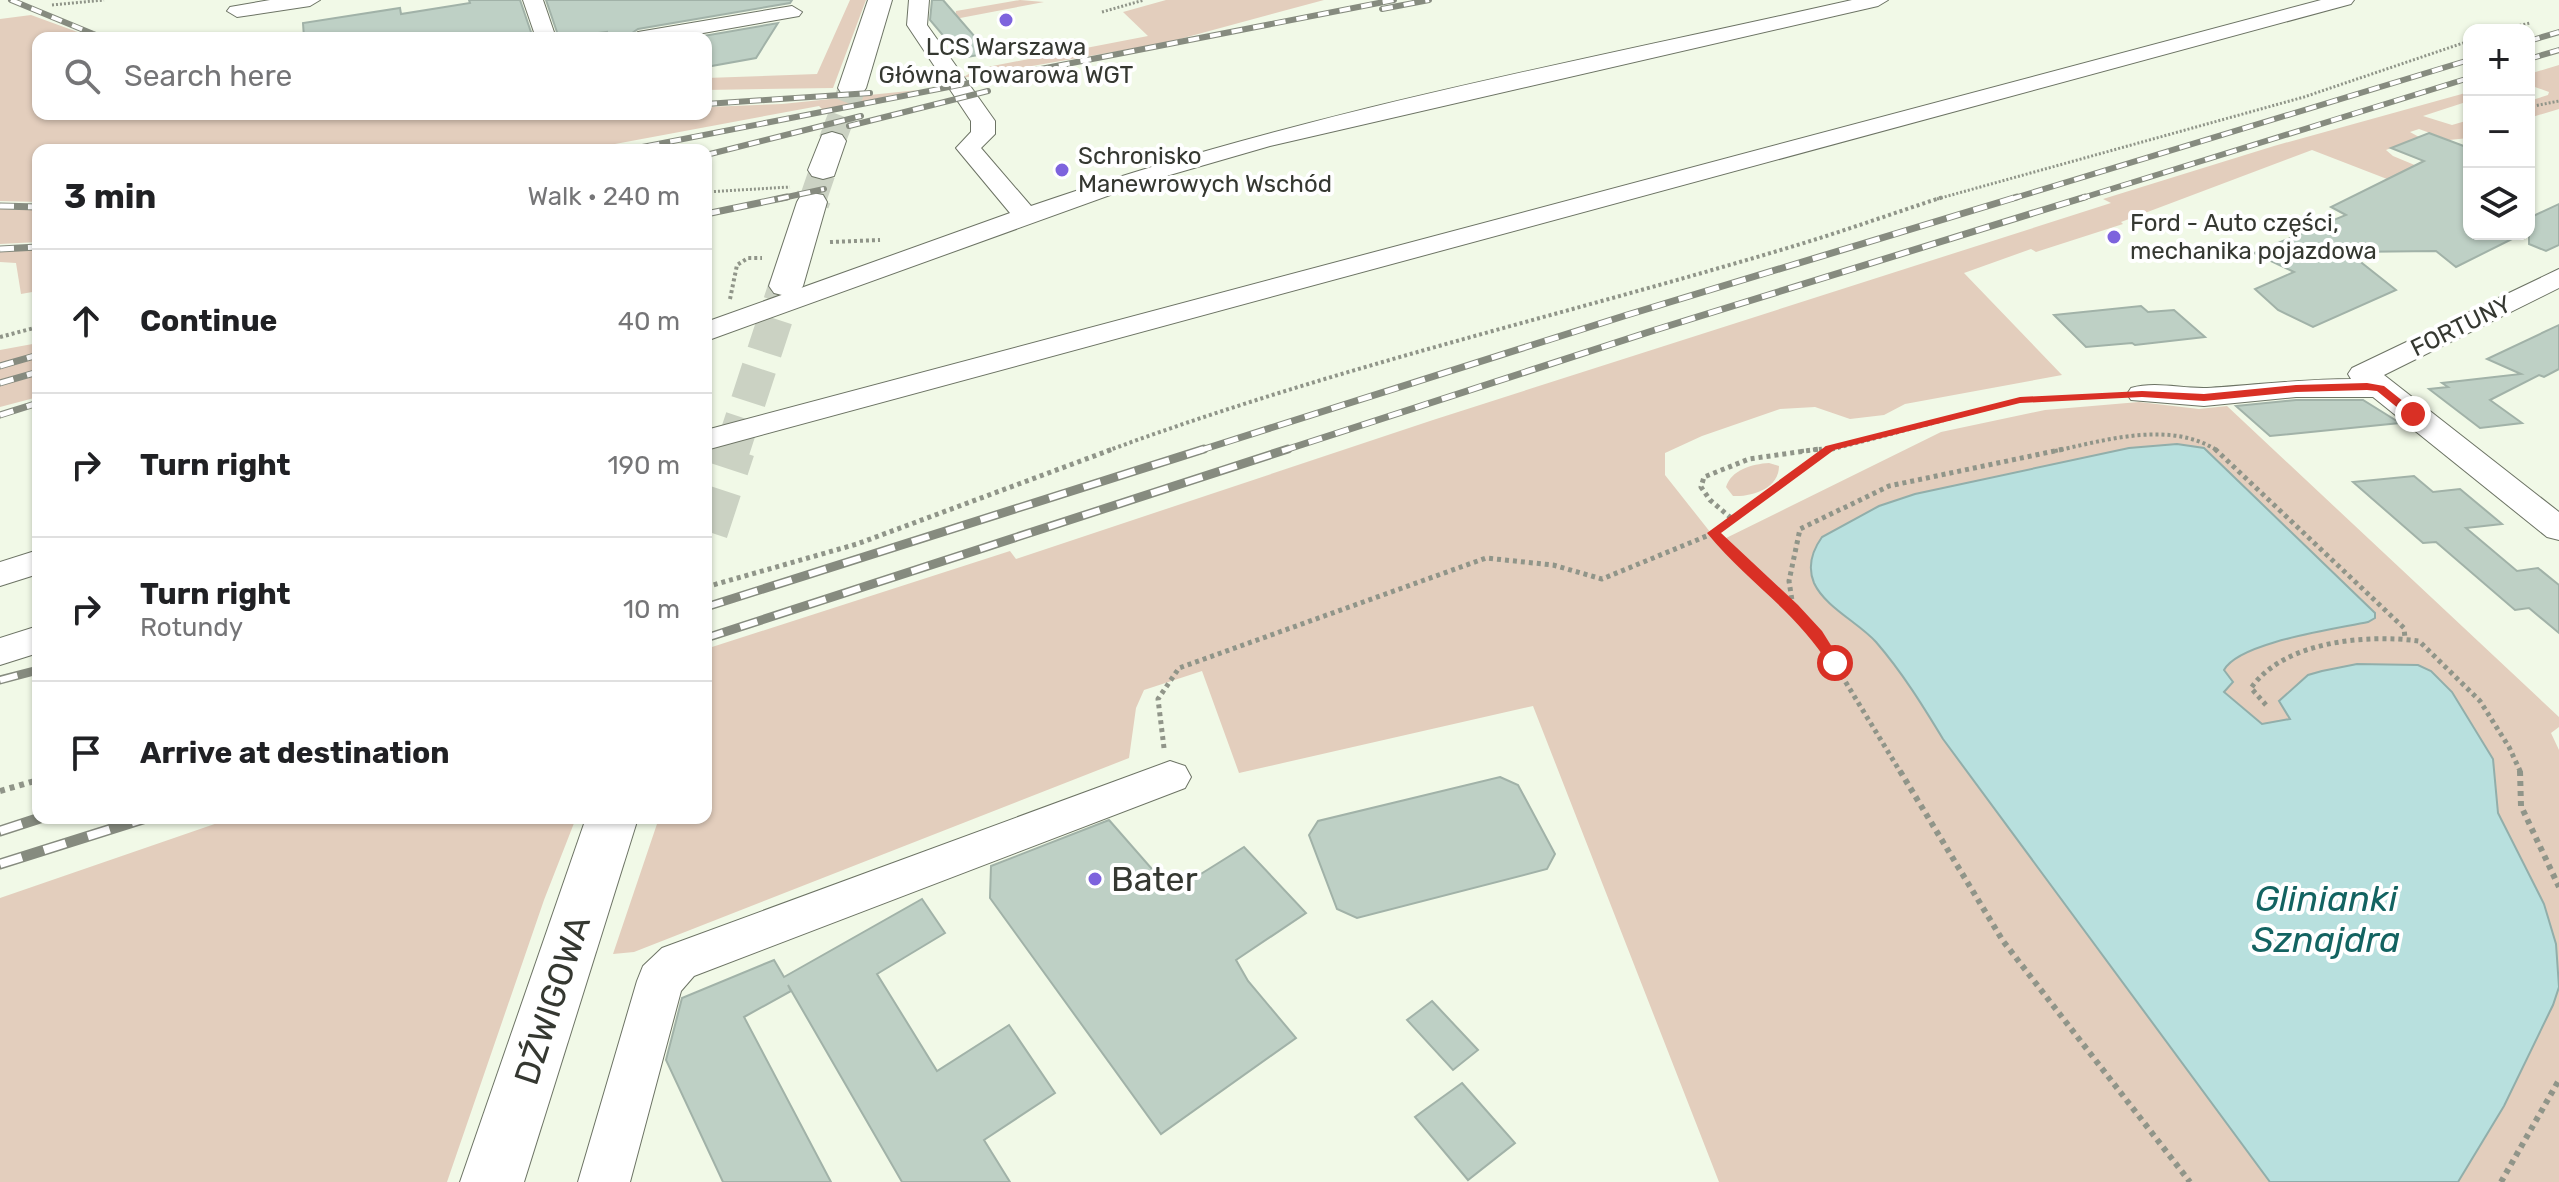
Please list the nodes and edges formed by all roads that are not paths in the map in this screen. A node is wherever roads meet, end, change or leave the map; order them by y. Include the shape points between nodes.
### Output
1 (310, 0) edge
2 (533, 0) edge
3 (880, 0) edge
4 (919, 0) edge
5 (1878, 0) edge
6 (2344, 0) edge
7 (237, 11) dead end
8 (792, 12) dead end
9 (544, 32) edge
10 (674, 32) edge
11 (852, 88) tunnel mouth
12 (832, 141) tunnel mouth
13 (823, 170) tunnel mouth
14 (801, 194) tunnel mouth
15 (1026, 216) junction
16 (2559, 277) edge
17 (786, 286) tunnel mouth
18 (715, 329) edge
19 (2372, 381) junction
20 (2142, 394) road end
21 (712, 438) edge
22 (2559, 529) edge
23 (32, 564) edge
24 (0, 574) edge
25 (32, 641) edge
26 (0, 652) edge
27 (1170, 777) road end
28 (610, 824) edge
29 (492, 1182) edge
30 (604, 1182) edge

1 - 7 street
2 - 9 street
3 - 11 main road
4 - 15 street via 917,25 983,121 983,134 968,148
5 - 15 street via 1264,140
6 - 21 street
8 - 10 street
12 - 13 main road
14 - 17 main road
15 - 18 street
16 - 19 street, FORTUNY
19 - 20 street via 2204,397
19 - 22 street
23 - 24 street
25 - 26 street
27 - 30 street via 678,962 660,981
28 - 29 main road, DŹWIGOWA

